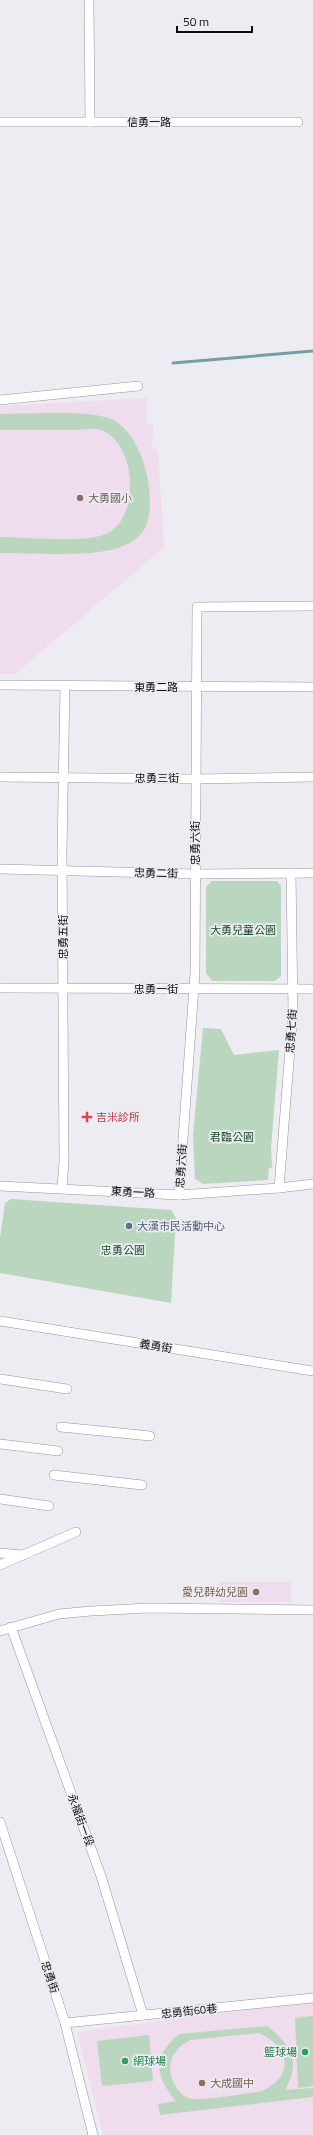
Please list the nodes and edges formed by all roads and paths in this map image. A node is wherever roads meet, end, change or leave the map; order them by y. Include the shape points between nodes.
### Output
1 (89, 0) edge
2 (0, 122) edge
3 (90, 122) junction
4 (298, 122) dead end
5 (138, 386) dead end
6 (0, 400) edge
7 (313, 606) edge
8 (0, 685) edge
9 (65, 686) junction
10 (195, 686) junction
11 (313, 687) edge
12 (0, 777) edge
13 (313, 777) edge
14 (63, 778) junction
15 (195, 779) junction
16 (0, 869) edge
17 (62, 871) junction
18 (291, 873) junction
19 (313, 873) edge
20 (195, 874) junction
21 (0, 988) edge
22 (63, 988) junction
23 (194, 989) junction
24 (293, 989) junction
25 (313, 989) edge
26 (313, 1184) edge
27 (0, 1186) edge
28 (62, 1188) junction
29 (279, 1188) junction
30 (179, 1195) junction
31 (0, 1321) edge
32 (313, 1370) edge
33 (0, 1379) edge
34 (67, 1388) dead end
35 (61, 1427) dead end
36 (150, 1436) dead end
37 (0, 1444) edge
38 (58, 1451) dead end
39 (54, 1475) dead end
40 (142, 1485) dead end
41 (0, 1500) edge
42 (49, 1506) dead end
43 (76, 1532) dead end
44 (0, 1553) edge
45 (22, 1555) junction
46 (0, 1566) edge
47 (313, 1610) edge
48 (11, 1627) junction
49 (0, 1631) edge
50 (0, 1822) edge
51 (313, 1998) edge
52 (143, 2015) junction
53 (65, 2023) junction
54 (93, 2135) edge

1 - 3 street
2 - 3 street, 信勇一路
3 - 4 street, 信勇一路
5 - 6 street
7 - 10 street, 忠勇六街 via 197,607
8 - 9 street, 東勇二路
9 - 10 street, 東勇二路
9 - 14 street, 忠勇五街
10 - 11 street, 東勇二路
10 - 15 street, 忠勇六街
12 - 14 street, 忠勇三街
13 - 15 street, 忠勇三街
14 - 15 street, 忠勇三街
14 - 17 street, 忠勇五街
15 - 20 street, 忠勇六街
16 - 17 street, 忠勇二街
17 - 20 street, 忠勇二街
17 - 22 street, 忠勇五街
18 - 19 street, 忠勇二街
18 - 20 street, 忠勇二街
18 - 24 street, 忠勇七街
20 - 23 street, 忠勇六街
21 - 22 street, 忠勇一街
22 - 23 street, 忠勇一街
22 - 28 street, 忠勇五街
23 - 24 street, 忠勇一街
23 - 30 street, 忠勇六街
24 - 25 street, 忠勇一街
24 - 29 street, 忠勇七街
26 - 29 street, 東勇一路
27 - 28 street, 東勇一路
28 - 30 street, 東勇一路
29 - 30 street, 東勇一路
31 - 32 street, 義勇街
33 - 34 street
35 - 36 street
37 - 38 street
39 - 40 street
41 - 42 street
43 - 45 street via 44,1548
44 - 45 street
45 - 46 street
47 - 48 street via 149,1608 59,1614
48 - 49 street
48 - 52 street, 永福街一段 via 101,1876
50 - 53 street, 忠勇街
51 - 52 street, 忠勇街60巷
52 - 53 street, 忠勇街60巷
53 - 54 street, 忠勇街

